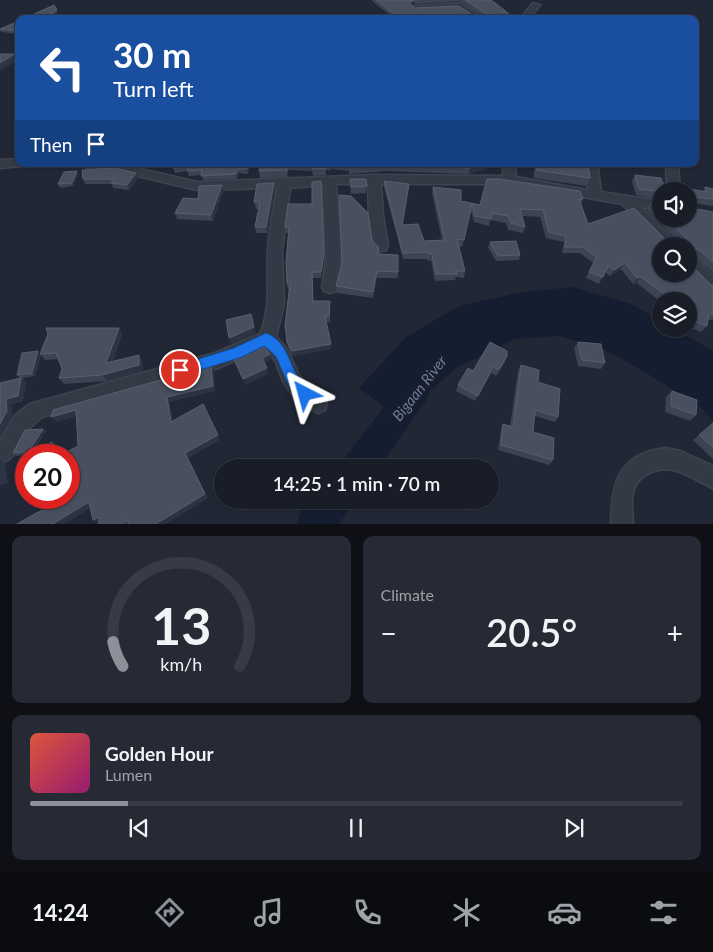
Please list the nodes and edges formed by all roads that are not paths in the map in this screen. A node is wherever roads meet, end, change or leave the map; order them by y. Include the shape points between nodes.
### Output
1 (536, 5) dead end
2 (415, 8) edge
3 (474, 15) edge
4 (527, 15) edge
5 (15, 163) edge
6 (0, 164) edge
7 (112, 167) edge
8 (509, 167) edge
9 (672, 167) edge
10 (592, 168) dead end
11 (374, 179) junction
12 (329, 180) junction
13 (510, 180) junction
14 (673, 182) edge
15 (284, 184) junction
16 (595, 195) junction
17 (626, 200) junction
18 (652, 203) edge
19 (664, 237) edge
20 (381, 246) dead end
21 (697, 270) edge
22 (713, 286) edge
23 (330, 287) dead end
24 (266, 339) junction
25 (318, 404) dead end
26 (0, 454) edge
27 (713, 478) edge
28 (622, 524) edge

1 - 4 street
2 - 3 street via 460,5
5 - 6 street
7 - 15 street via 197,186
8 - 13 street
9 - 14 street
10 - 16 street
11 - 12 street
11 - 13 street
11 - 20 street
12 - 15 street
12 - 23 street via 333,260
13 - 16 street
15 - 24 street via 275,248 277,302
16 - 17 street
17 - 18 street
17 - 19 street
21 - 22 street
24 - 25 street via 280,351 294,383
24 - 26 street via 218,360 38,410 22,422 10,445
27 - 28 street via 673,459 653,461 638,467 627,480 622,496

